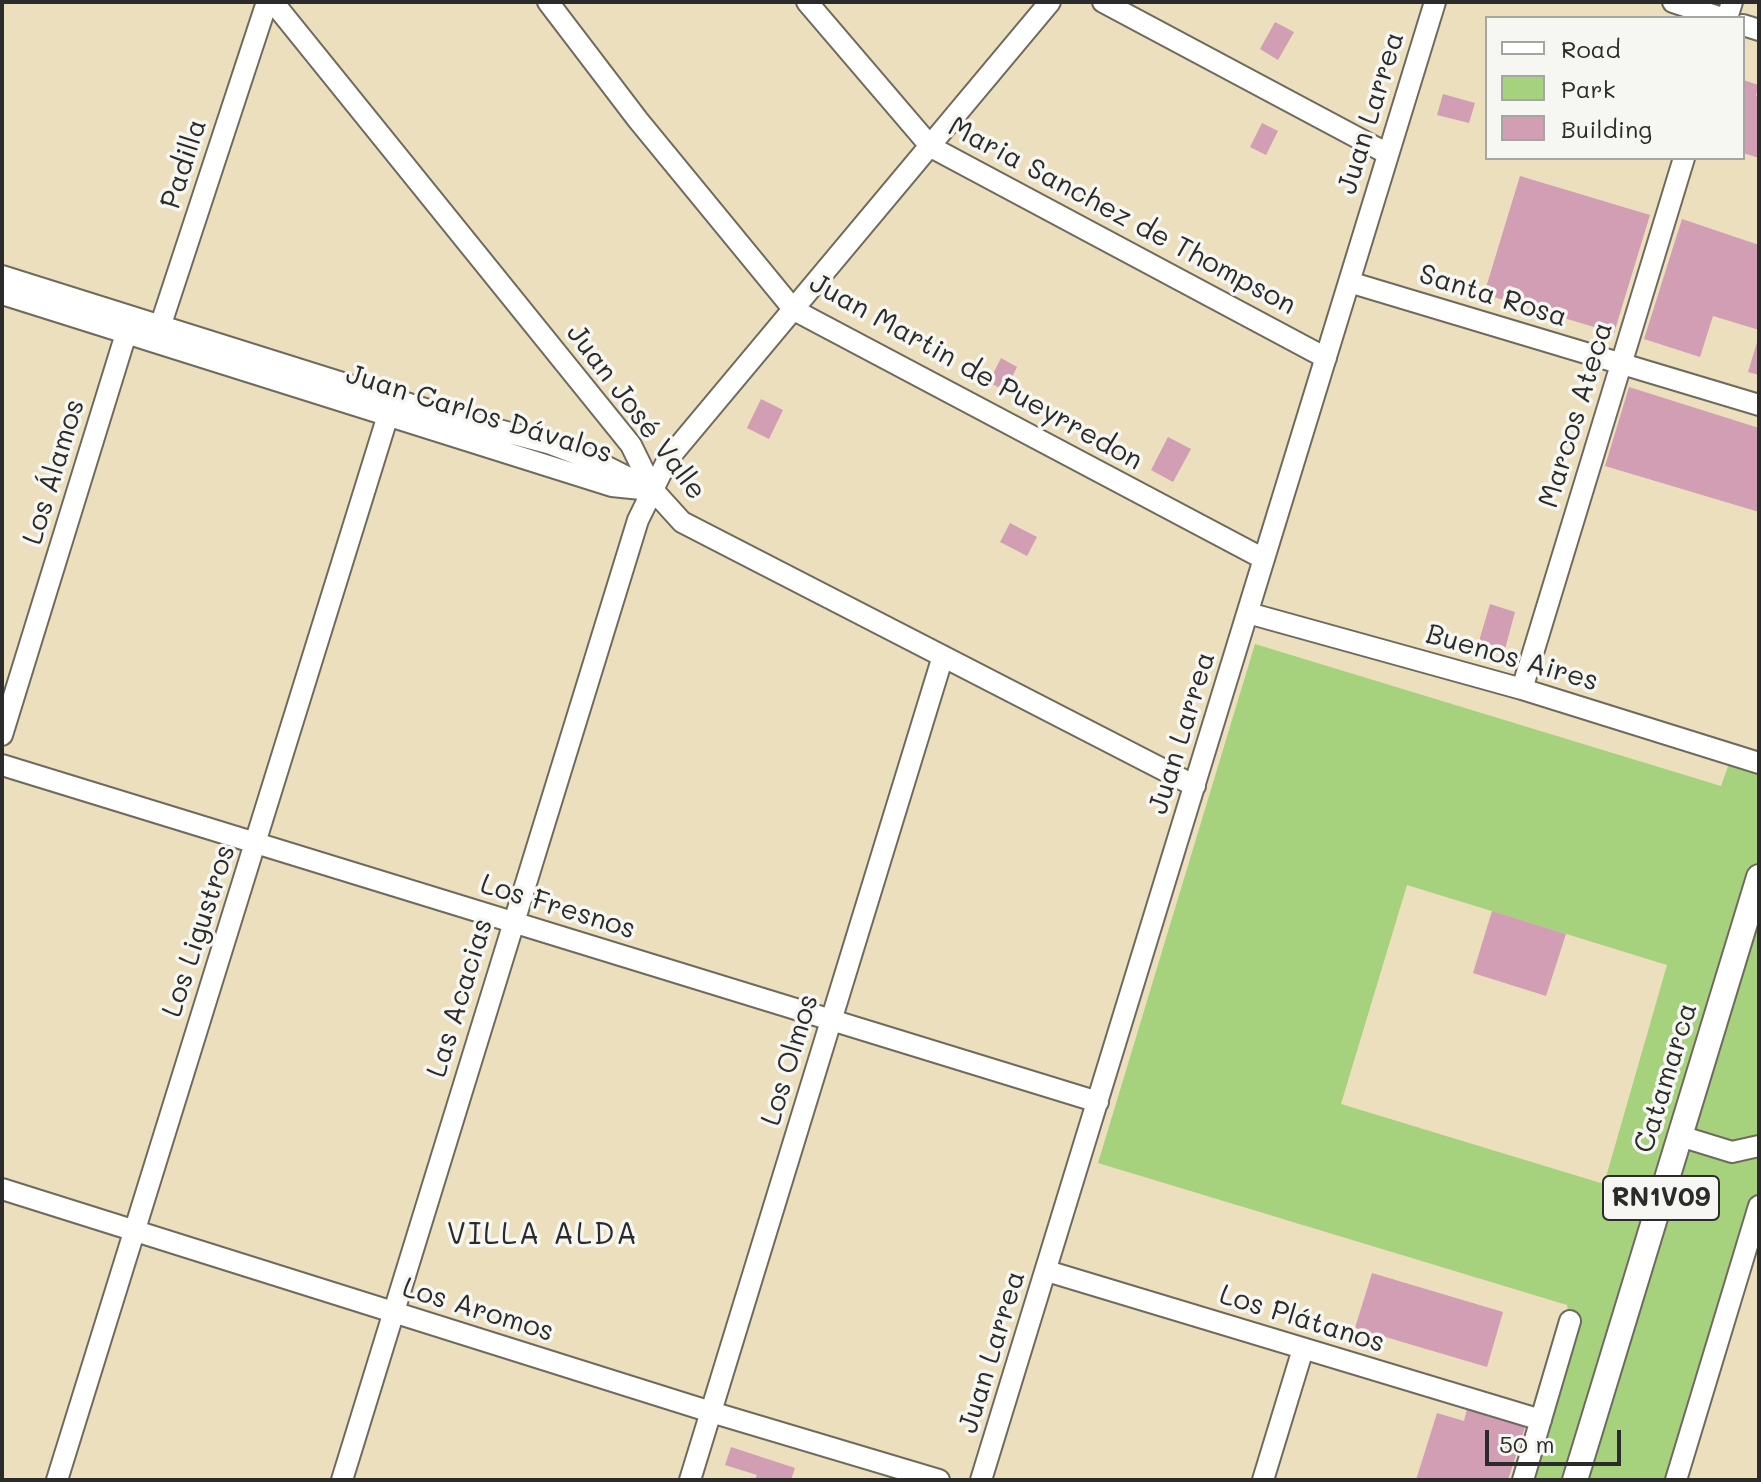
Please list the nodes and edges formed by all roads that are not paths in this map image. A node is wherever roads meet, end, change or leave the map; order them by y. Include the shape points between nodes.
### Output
1 (270, 2) edge
2 (548, 2) edge
3 (807, 2) edge
4 (1050, 2) edge
5 (1103, 2) edge
6 (1435, 2) edge
7 (1673, 2) edge
8 (1718, 16) edge
9 (931, 147) junction
10 (1388, 154) junction
11 (1683, 160) edge
12 (2, 276) edge
13 (1349, 282) junction
14 (2, 294) edge
15 (794, 310) junction
16 (129, 325) junction
17 (158, 334) junction
18 (1326, 358) junction
19 (1622, 364) junction
20 (1759, 405) edge
21 (390, 406) junction
22 (653, 490) junction
23 (1264, 559) junction
24 (1248, 613) junction
25 (943, 656) junction
26 (1522, 689) junction
27 (2, 735) edge
28 (1759, 763) edge
29 (2, 765) edge
30 (1195, 786) junction
31 (256, 843) junction
32 (1759, 877) edge
33 (512, 922) junction
34 (832, 1020) junction
35 (1098, 1102) junction
36 (1680, 1136) junction
37 (1759, 1146) edge
38 (2, 1189) edge
39 (1759, 1206) edge
40 (134, 1231) junction
41 (1047, 1271) junction
42 (392, 1312) junction
43 (1570, 1321) dead end
44 (1303, 1349) junction
45 (711, 1412) junction
46 (1541, 1420) junction
47 (57, 1480) edge
48 (342, 1480) edge
49 (690, 1480) edge
50 (939, 1480) edge
51 (981, 1480) edge
52 (1263, 1480) edge
53 (1523, 1480) edge
54 (1575, 1480) edge
55 (1676, 1480) edge

1 - 17 street, Padilla
1 - 22 street, Juan José Valle via 631,445
2 - 15 street, Juan Martin de Pueyrredon
3 - 9 street, Maria Sanchez de Thompson
4 - 9 street, Las Acacias
5 - 10 street
6 - 10 street, Juan Larrea
7 - 8 street
9 - 15 street, Las Acacias
9 - 18 street, Maria Sanchez de Thompson
10 - 13 street, Juan Larrea
11 - 19 street, Marcos Ateca
12 - 16 street, Juan Carlos Dávalos
13 - 18 street, Juan Larrea
13 - 19 street, Santa Rosa
14 - 16 street, Juan Carlos Dávalos
15 - 22 street, Las Acacias via 668,459
15 - 23 street, Juan Martin de Pueyrredon
16 - 17 street, Juan Carlos Dávalos
16 - 27 street, Los Álamos
17 - 21 street, Juan Carlos Dávalos
18 - 23 street, Juan Larrea
19 - 20 street, Santa Rosa
19 - 26 street, Marcos Ateca
21 - 22 street, Juan Carlos Dávalos via 612,486
21 - 31 street, Los Ligustros
22 - 25 street, Juan José Valle via 682,522
22 - 33 street, Las Acacias via 638,520
23 - 24 street, Juan Larrea
24 - 26 street, Buenos Aires
24 - 30 street, Juan Larrea
25 - 30 street, Juan José Valle
25 - 34 street, Los Olmos
26 - 28 street, Buenos Aires
29 - 31 street, Los Fresnos
30 - 35 street, Juan Larrea
31 - 33 street, Los Fresnos
31 - 40 street, Los Ligustros
32 - 36 main road, Catamarca / RN1V09
33 - 34 street, Los Fresnos
33 - 42 street, Las Acacias
34 - 35 street, Los Fresnos
34 - 45 street, Los Olmos
35 - 41 street, Juan Larrea
36 - 37 street via 1732,1152
36 - 54 main road, Catamarca / RN1V09
38 - 40 street, Los Aromos
39 - 55 street
40 - 42 street, Los Aromos
40 - 47 street, Los Ligustros
41 - 44 street, Los Plátanos
41 - 51 street, Juan Larrea
42 - 45 street, Los Aromos
42 - 48 street, Las Acacias
43 - 46 street
44 - 46 street, Los Plátanos
44 - 52 street
45 - 49 street, Los Olmos
45 - 50 street, Los Aromos
46 - 53 street

